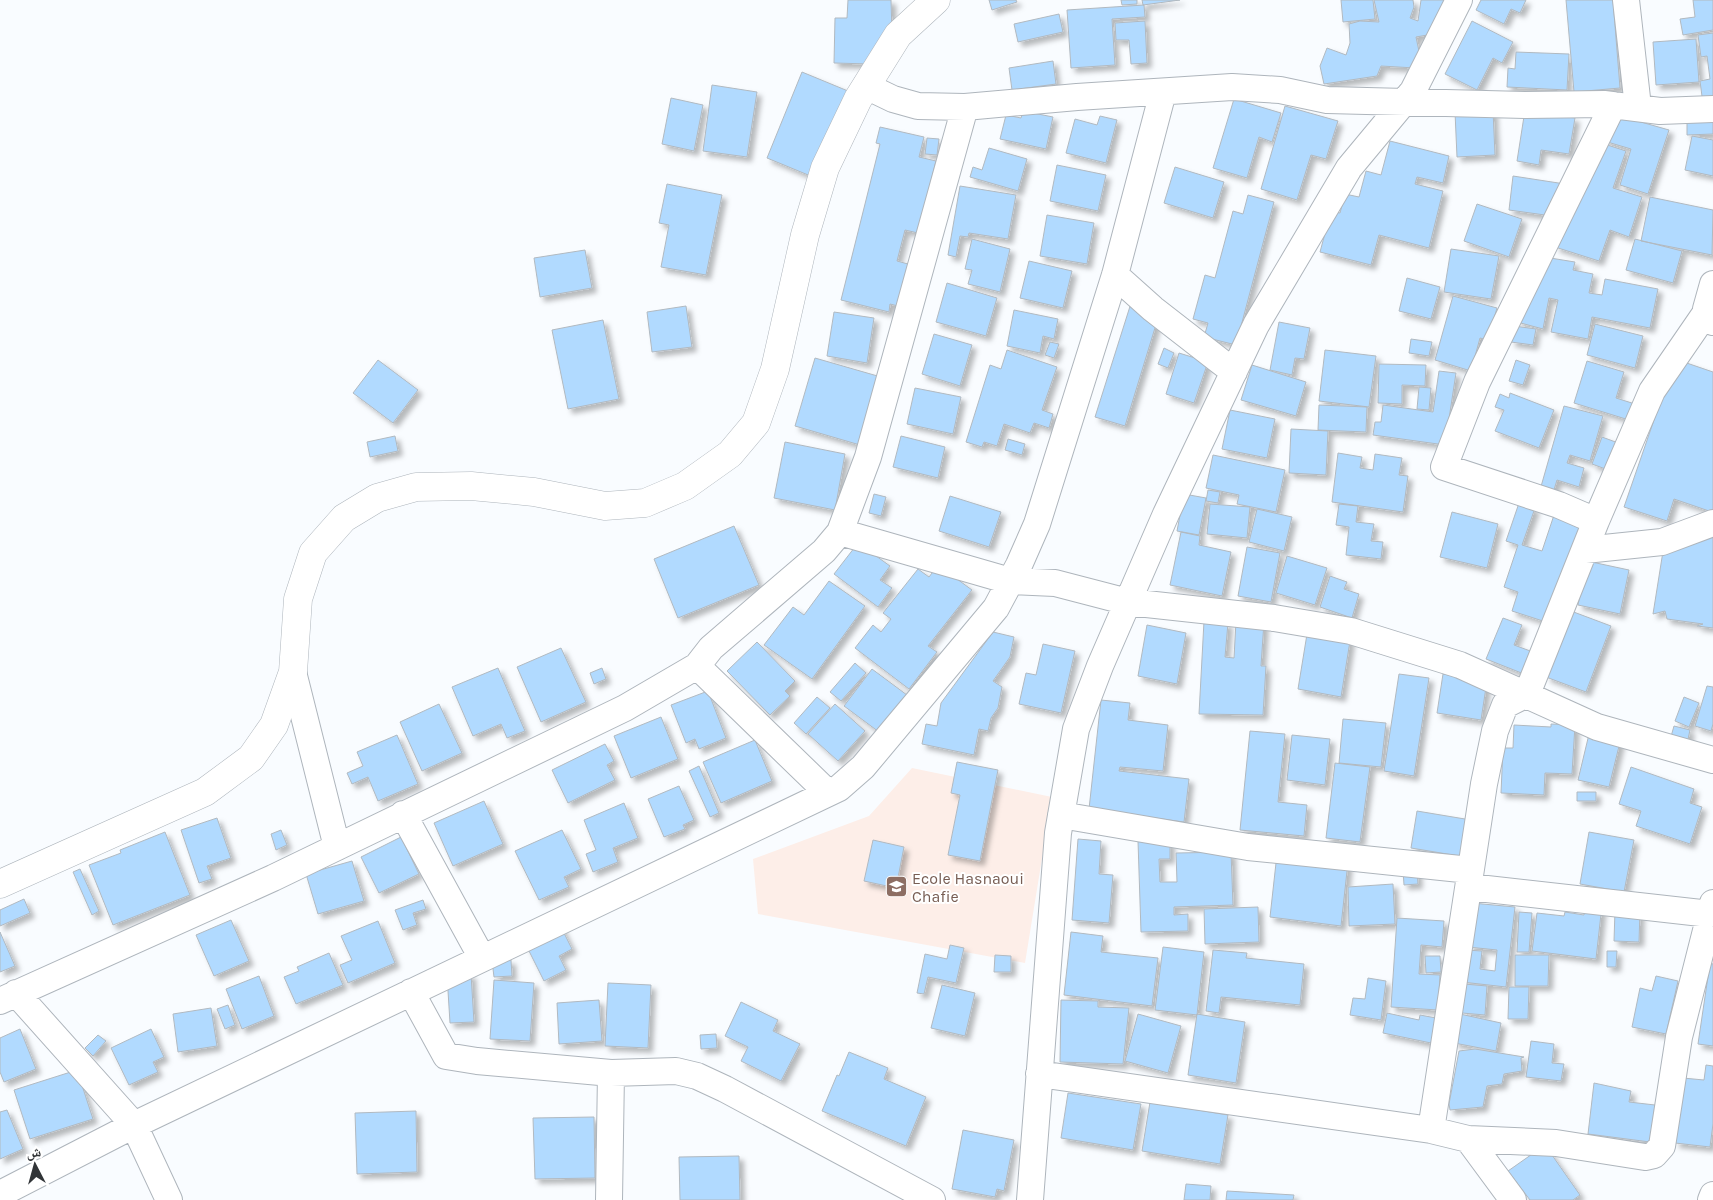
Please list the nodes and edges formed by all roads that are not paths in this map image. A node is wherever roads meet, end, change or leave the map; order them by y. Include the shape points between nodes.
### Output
1 (936, 0) edge
2 (1459, 0) edge
3 (1626, 0) edge
4 (866, 86) junction
5 (1163, 92) junction
6 (1404, 101) junction
7 (1625, 106) junction
8 (966, 107) junction
9 (1713, 109) edge
10 (1115, 275) junction
11 (1713, 284) edge
12 (1710, 316) edge
13 (1234, 372) junction
14 (1596, 521) junction
15 (1713, 522) edge
16 (840, 532) junction
17 (1585, 550) junction
18 (1010, 581) junction
19 (1128, 602) junction
20 (697, 666) junction
21 (293, 672) junction
22 (1527, 694) junction
23 (1713, 760) edge
24 (828, 793) junction
25 (403, 814) junction
26 (1061, 814) junction
27 (337, 847) junction
28 (1470, 878) junction
29 (0, 884) edge
30 (1711, 909) edge
31 (1707, 953) edge
32 (482, 958) junction
33 (411, 992) junction
34 (8, 997) edge
35 (611, 1073) junction
36 (1039, 1074) junction
37 (134, 1125) junction
38 (1431, 1130) junction
39 (1468, 1138) junction
40 (9, 1194) edge
41 (1713, 1195) edge
42 (169, 1200) edge
43 (610, 1200) edge
44 (932, 1200) edge
45 (1030, 1200) edge
46 (1513, 1200) edge
47 (1711, 1200) edge

1 - 4 street via 898,36
2 - 6 street via 1413,90
3 - 7 street
4 - 8 street via 918,106
4 - 21 street via 825,168 805,235 775,369 756,423 730,454 685,486 645,503 605,506 534,492 471,486 416,487 377,498 344,518 313,553 298,599
5 - 6 street via 1232,87 1280,90 1327,100
5 - 8 street
5 - 10 street
6 - 7 street
6 - 13 street via 1349,168 1256,325
7 - 9 street via 1660,111
7 - 14 street via 1477,382 1444,467 1559,505
8 - 16 street via 868,457
10 - 13 street via 1160,315
10 - 18 street via 1037,524
11 - 12 street via 1706,308
12 - 14 street via 1652,391
13 - 19 street
14 - 17 street
15 - 17 street via 1662,542
16 - 18 street
16 - 20 street via 824,551 711,648
17 - 22 street
18 - 19 street via 1055,584
18 - 24 street via 996,608 862,767 839,788
19 - 22 street via 1274,618 1350,631 1460,665
19 - 26 street via 1076,729
20 - 24 street
20 - 25 street via 625,708
21 - 27 street
21 - 29 street via 274,725 251,758 205,792
22 - 23 street via 1597,728
22 - 28 street via 1505,705 1495,731
24 - 32 street
25 - 27 street
25 - 32 street
26 - 28 street via 1248,847
26 - 36 street
27 - 34 street
28 - 30 street
28 - 38 street
30 - 31 street
31 - 39 street via 1679,1037 1662,1146 1654,1155 1645,1157 1556,1143
32 - 33 street
33 - 35 street via 446,1056
33 - 37 street
34 - 37 street
35 - 43 street
35 - 44 street via 676,1071 697,1076
36 - 38 street
36 - 45 street
37 - 40 street
37 - 42 street
38 - 39 street
39 - 46 street
41 - 47 street

